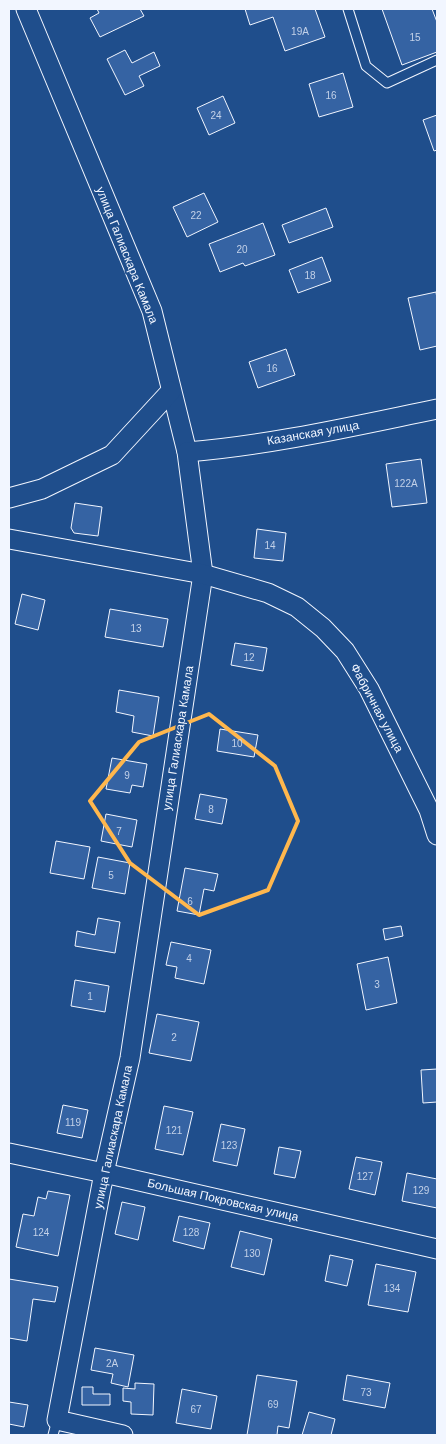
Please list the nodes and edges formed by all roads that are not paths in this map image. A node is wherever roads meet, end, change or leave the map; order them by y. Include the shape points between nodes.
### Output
1 (26, 9) edge
2 (348, 9) edge
3 (437, 60) edge
4 (171, 391) junction
5 (437, 409) edge
6 (187, 452) junction
7 (9, 498) edge
8 (9, 540) edge
9 (203, 574) junction
10 (433, 809) edge
11 (437, 835) edge
12 (9, 1153) edge
13 (104, 1173) junction
14 (437, 1249) edge
15 (55, 1428) edge
16 (123, 1435) edge

1 - 4 street, улица Галиаскара Камала via 152,311
2 - 3 lane via 366,66 387,83
4 - 6 street, улица Галиаскара Камала
4 - 7 street via 112,455 42,489
5 - 6 street, Казанская улица via 302,437
6 - 9 street, улица Галиаскара Камала
8 - 9 street
9 - 10 street, Фабричная улица via 268,593 297,607 323,628 345,651 369,690
9 - 13 street, улица Галиаскара Камала via 130,1058
10 - 11 street, Фабричная улица
12 - 13 street, Большая Покровская улица
13 - 14 street, Большая Покровская улица
13 - 15 street, улица Галиаскара Камала
15 - 16 street, улица Галиаскара Камала

